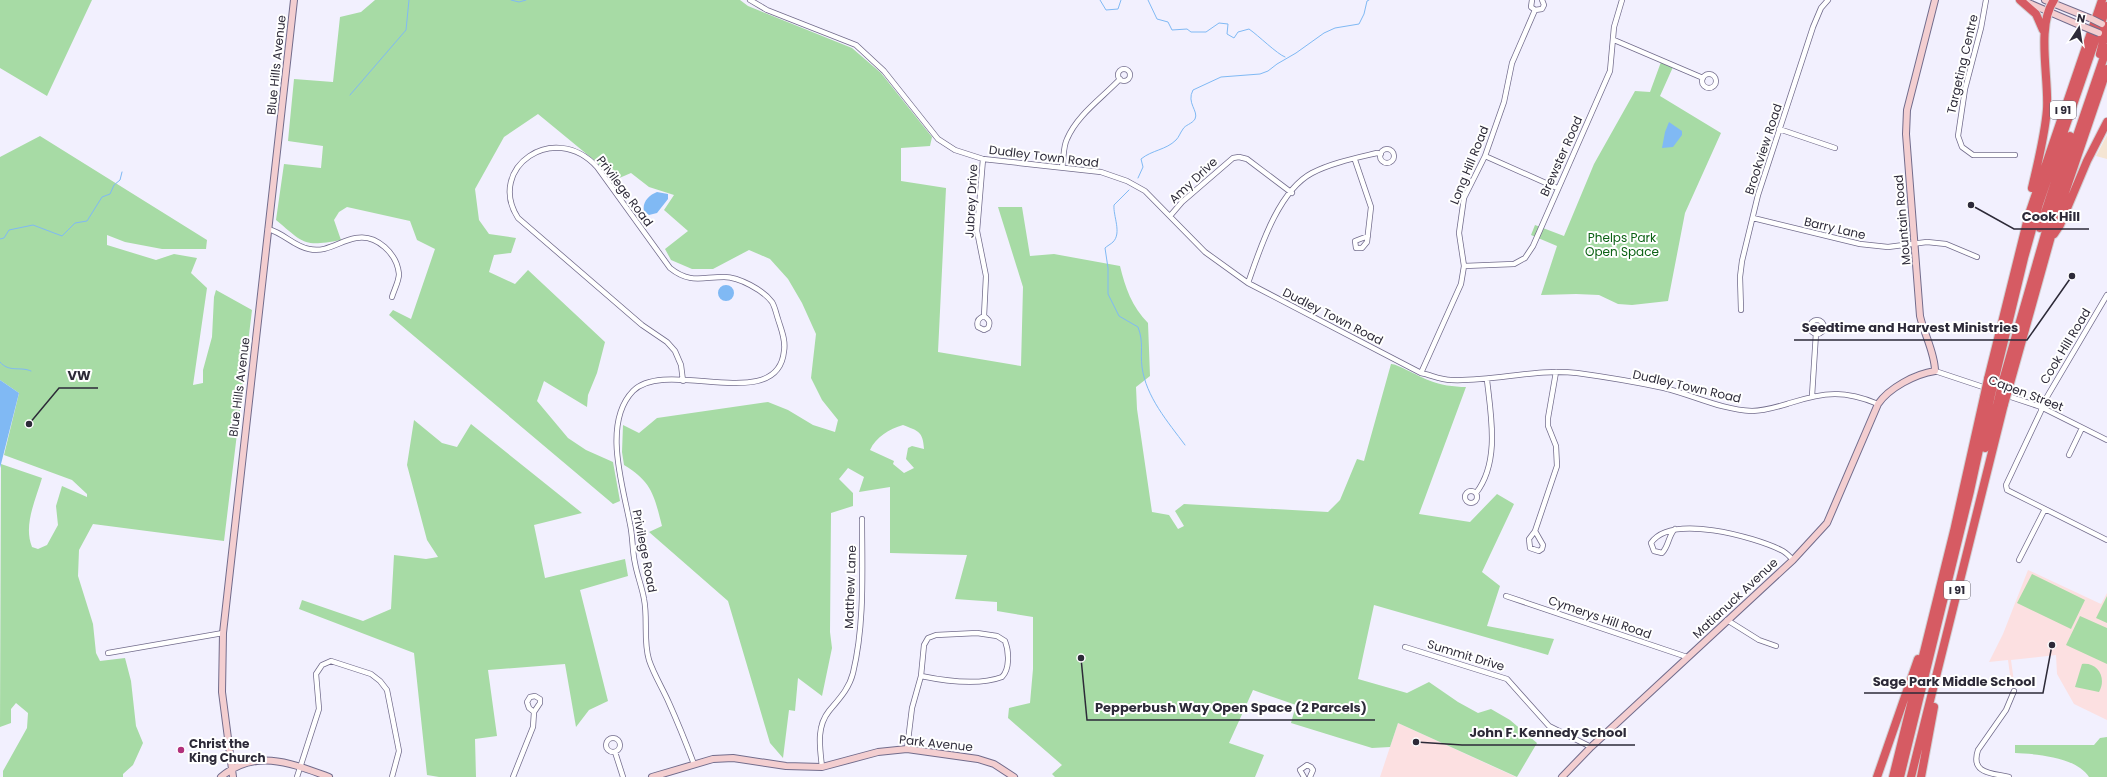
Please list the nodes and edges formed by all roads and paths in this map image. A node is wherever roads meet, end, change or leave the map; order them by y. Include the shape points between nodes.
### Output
1 (294, 0) edge
2 (750, 0) edge
3 (1532, 0) edge
4 (1542, 0) edge
5 (1622, 0) edge
6 (1828, 0) edge
7 (1934, 0) edge
8 (1986, 0) edge
9 (2021, 0) edge
10 (2102, 0) edge
11 (2050, 1) edge
12 (2107, 6) edge
13 (1535, 10) junction
14 (2047, 12) junction
15 (2105, 25) edge
16 (2045, 35) junction
17 (2103, 35) edge
18 (1614, 40) junction
19 (2107, 48) edge
20 (2107, 70) edge
21 (1703, 78) dead end
22 (1120, 79) dead end
23 (2107, 122) edge
24 (1779, 129) junction
25 (1835, 148) dead end
26 (1381, 154) dead end
27 (2015, 155) dead end
28 (1486, 156) junction
29 (983, 159) junction
30 (1355, 160) junction
31 (1062, 167) junction
32 (1557, 188) junction
33 (1292, 192) junction
34 (1170, 216) junction
35 (1752, 218) junction
36 (2027, 220) junction
37 (268, 229) junction
38 (1368, 236) dead end
39 (2050, 237) junction
40 (1915, 245) junction
41 (1977, 256) dead end
42 (1464, 266) junction
43 (1248, 283) junction
44 (2107, 296) edge
45 (392, 297) dead end
46 (1741, 310) dead end
47 (2011, 312) junction
48 (984, 316) dead end
49 (2018, 326) junction
50 (1816, 333) dead end
51 (1556, 372) junction
52 (1935, 372) junction
53 (1421, 373) junction
54 (1487, 380) junction
55 (683, 381) junction
56 (1998, 383) junction
57 (1812, 396) junction
58 (1994, 400) junction
59 (1878, 404) junction
60 (2041, 407) junction
61 (2082, 428) junction
62 (2107, 440) edge
63 (2069, 455) dead end
64 (1476, 492) dead end
65 (2045, 509) junction
66 (862, 519) dead end
67 (1675, 529) junction
68 (1535, 531) dead end
69 (2107, 540) edge
70 (1793, 560) junction
71 (2019, 560) dead end
72 (1506, 596) dead end
73 (1727, 620) junction
74 (223, 633) junction
75 (1926, 642) junction
76 (1776, 646) dead end
77 (1405, 647) dead end
78 (108, 653) dead end
79 (1687, 657) junction
80 (1937, 672) junction
81 (921, 676) junction
82 (2014, 691) dead end
83 (534, 712) dead end
84 (1591, 747) junction
85 (907, 749) junction
86 (614, 752) dead end
87 (694, 764) junction
88 (299, 766) junction
89 (822, 767) junction
90 (232, 768) junction
91 (221, 777) edge
92 (233, 777) edge
93 (297, 777) edge
94 (329, 777) edge
95 (392, 777) edge
96 (513, 777) edge
97 (623, 777) edge
98 (652, 777) edge
99 (1014, 777) edge
100 (1304, 777) edge
101 (1310, 777) edge
102 (1562, 777) edge
103 (1877, 777) edge
104 (1893, 777) edge
105 (1900, 777) edge
106 (1904, 777) edge
107 (1911, 777) edge
108 (1921, 777) edge
109 (2008, 777) edge

1 - 37 main road, Blue Hills Avenue
2 - 29 street, Dudley Town Road via 767,10 856,45 884,71 938,139 955,150
3 - 13 street via 1531,6
4 - 13 street, Long Hill Road via 1543,7
5 - 18 street, Brewster Road via 1614,27
6 - 24 street, Brookview Road via 1821,8 1813,27
7 - 40 main road, Mountain Road via 1906,122
8 - 27 street, Targeting Centre via 1965,89 1958,136 1962,147 1973,155
9 - 14 main road
9 - 16 highway via 2036,14
10 - 36 highway, I 91
11 - 14 highway
11 - 15 main road, bridge
12 - 47 highway via 2046,180
13 - 28 street, Long Hill Road via 1512,63 1504,102
14 - 16 highway
14 - 17 main road, bridge
15 - 17 highway
16 - 36 highway via 2047,111 2027,206
17 - 47 highway via 2038,218
17 - 49 highway via 2103,46 2045,212
18 - 21 street
18 - 32 street, Brewster Road via 1610,72
19 - 49 highway via 2052,209
20 - 39 highway, I 91
22 - 31 street via 1082,116 1066,140
23 - 39 highway via 2083,169 2060,225
24 - 25 street
24 - 35 street, Brookview Road
26 - 30 street
28 - 32 street
28 - 42 street, Long Hill Road via 1464,198 1461,213 1459,233
29 - 31 street, Dudley Town Road
29 - 48 street, Jubrey Drive via 977,231 986,276
30 - 33 street via 1314,173 1305,178
30 - 38 street via 1371,207
31 - 34 street, Dudley Town Road via 1100,172 1127,181 1145,192
32 - 42 street, Brewster Road via 1533,246 1525,258 1514,264
33 - 34 street, Amy Drive via 1239,157 1227,162
33 - 43 street via 1270,223
34 - 43 street, Dudley Town Road via 1205,252
35 - 40 street, Barry Lane via 1877,247
35 - 46 street, Brookview Road via 1740,277
36 - 56 highway, I 91
37 - 45 street via 279,232 295,244 309,250 327,249 356,238 377,242 388,248 397,264 399,275
37 - 74 main road, Blue Hills Avenue
39 - 56 highway, I 91
40 - 41 street, Barry Lane via 1927,242 1946,244
40 - 52 main road, Mountain Road via 1920,316 1934,360
42 - 53 street, Long Hill Road via 1454,304
43 - 53 street, Dudley Town Road
44 - 60 street, Cook Hill Road
47 - 56 highway
49 - 56 highway
50 - 57 street
51 - 54 street, Dudley Town Road
51 - 57 street, Dudley Town Road via 1577,373 1664,388 1742,410 1768,409
51 - 68 street via 1548,426 1556,446 1557,466
52 - 59 main road via 1917,376 1890,391
52 - 60 street, Capen Street
53 - 54 street, Dudley Town Road via 1449,380
54 - 64 street via 1492,440 1485,477
55 - 55 street, Privilege Road via 753,382 764,380 773,374 782,361 785,349 784,336 773,304 762,293 731,278 696,280 675,272 665,262 597,167 578,152 552,148 528,156 516,170 512,184 511,200 518,218 642,325 667,342 675,351 681,365
55 - 87 street, Privilege Road via 650,381 634,390 624,406 616,447 631,526 635,563 644,599 649,659
56 - 58 highway, I 91, bridge
56 - 58 highway, I 91, bridge
57 - 59 street, Dudley Town Road via 1841,394 1861,397
58 - 75 highway, I 91
58 - 80 highway, I 91
58 - 105 highway
58 - 106 highway
59 - 70 main road, Matianuck Avenue via 1827,524
60 - 61 street, Capen Street
60 - 65 street, Cook Hill Road via 2041,412 2006,484 2007,490
61 - 62 street, Capen Street
61 - 63 street
65 - 69 street
65 - 71 street
66 - 89 street, Matthew Lane via 862,604 853,673 849,686 823,722 819,743
67 - 67 street via 1653,539 1651,543 1654,551 1662,553 1666,549 1669,536
67 - 70 street via 1726,532 1783,550
70 - 73 main road, Matianuck Avenue
72 - 79 street, Cymerys Hill Road
73 - 76 street via 1759,640
73 - 79 main road, Matianuck Avenue
74 - 78 street
74 - 90 main road, Blue Hills Avenue via 222,692
75 - 103 highway via 1912,674
75 - 104 highway, I 91
77 - 84 street, Summit Drive via 1507,679 1549,726
79 - 84 main road, Matianuck Avenue
80 - 107 highway, I 91
80 - 108 highway via 1937,690
81 - 81 street via 949,680 998,678 1007,670 1006,645 1002,638 977,633 931,636 924,645
81 - 85 street via 912,708
82 - 109 street via 2006,710 1978,750 1976,757 1976,763 1981,770
83 - 96 street via 533,727
84 - 102 main road, Matianuck Avenue
85 - 89 main road, Park Avenue via 878,752
85 - 99 main road, Park Avenue via 978,759 994,764
86 - 97 street
87 - 89 main road, Park Avenue via 726,758 786,766
87 - 98 main road, Park Avenue
88 - 90 main road via 263,760 243,763
88 - 93 street
88 - 94 main road
88 - 95 street via 319,709 316,674 322,665 335,662 372,675 387,690 399,753
90 - 91 main road
90 - 92 main road, Blue Hills Avenue
100 - 101 street via 1300,770 1307,765 1313,770

